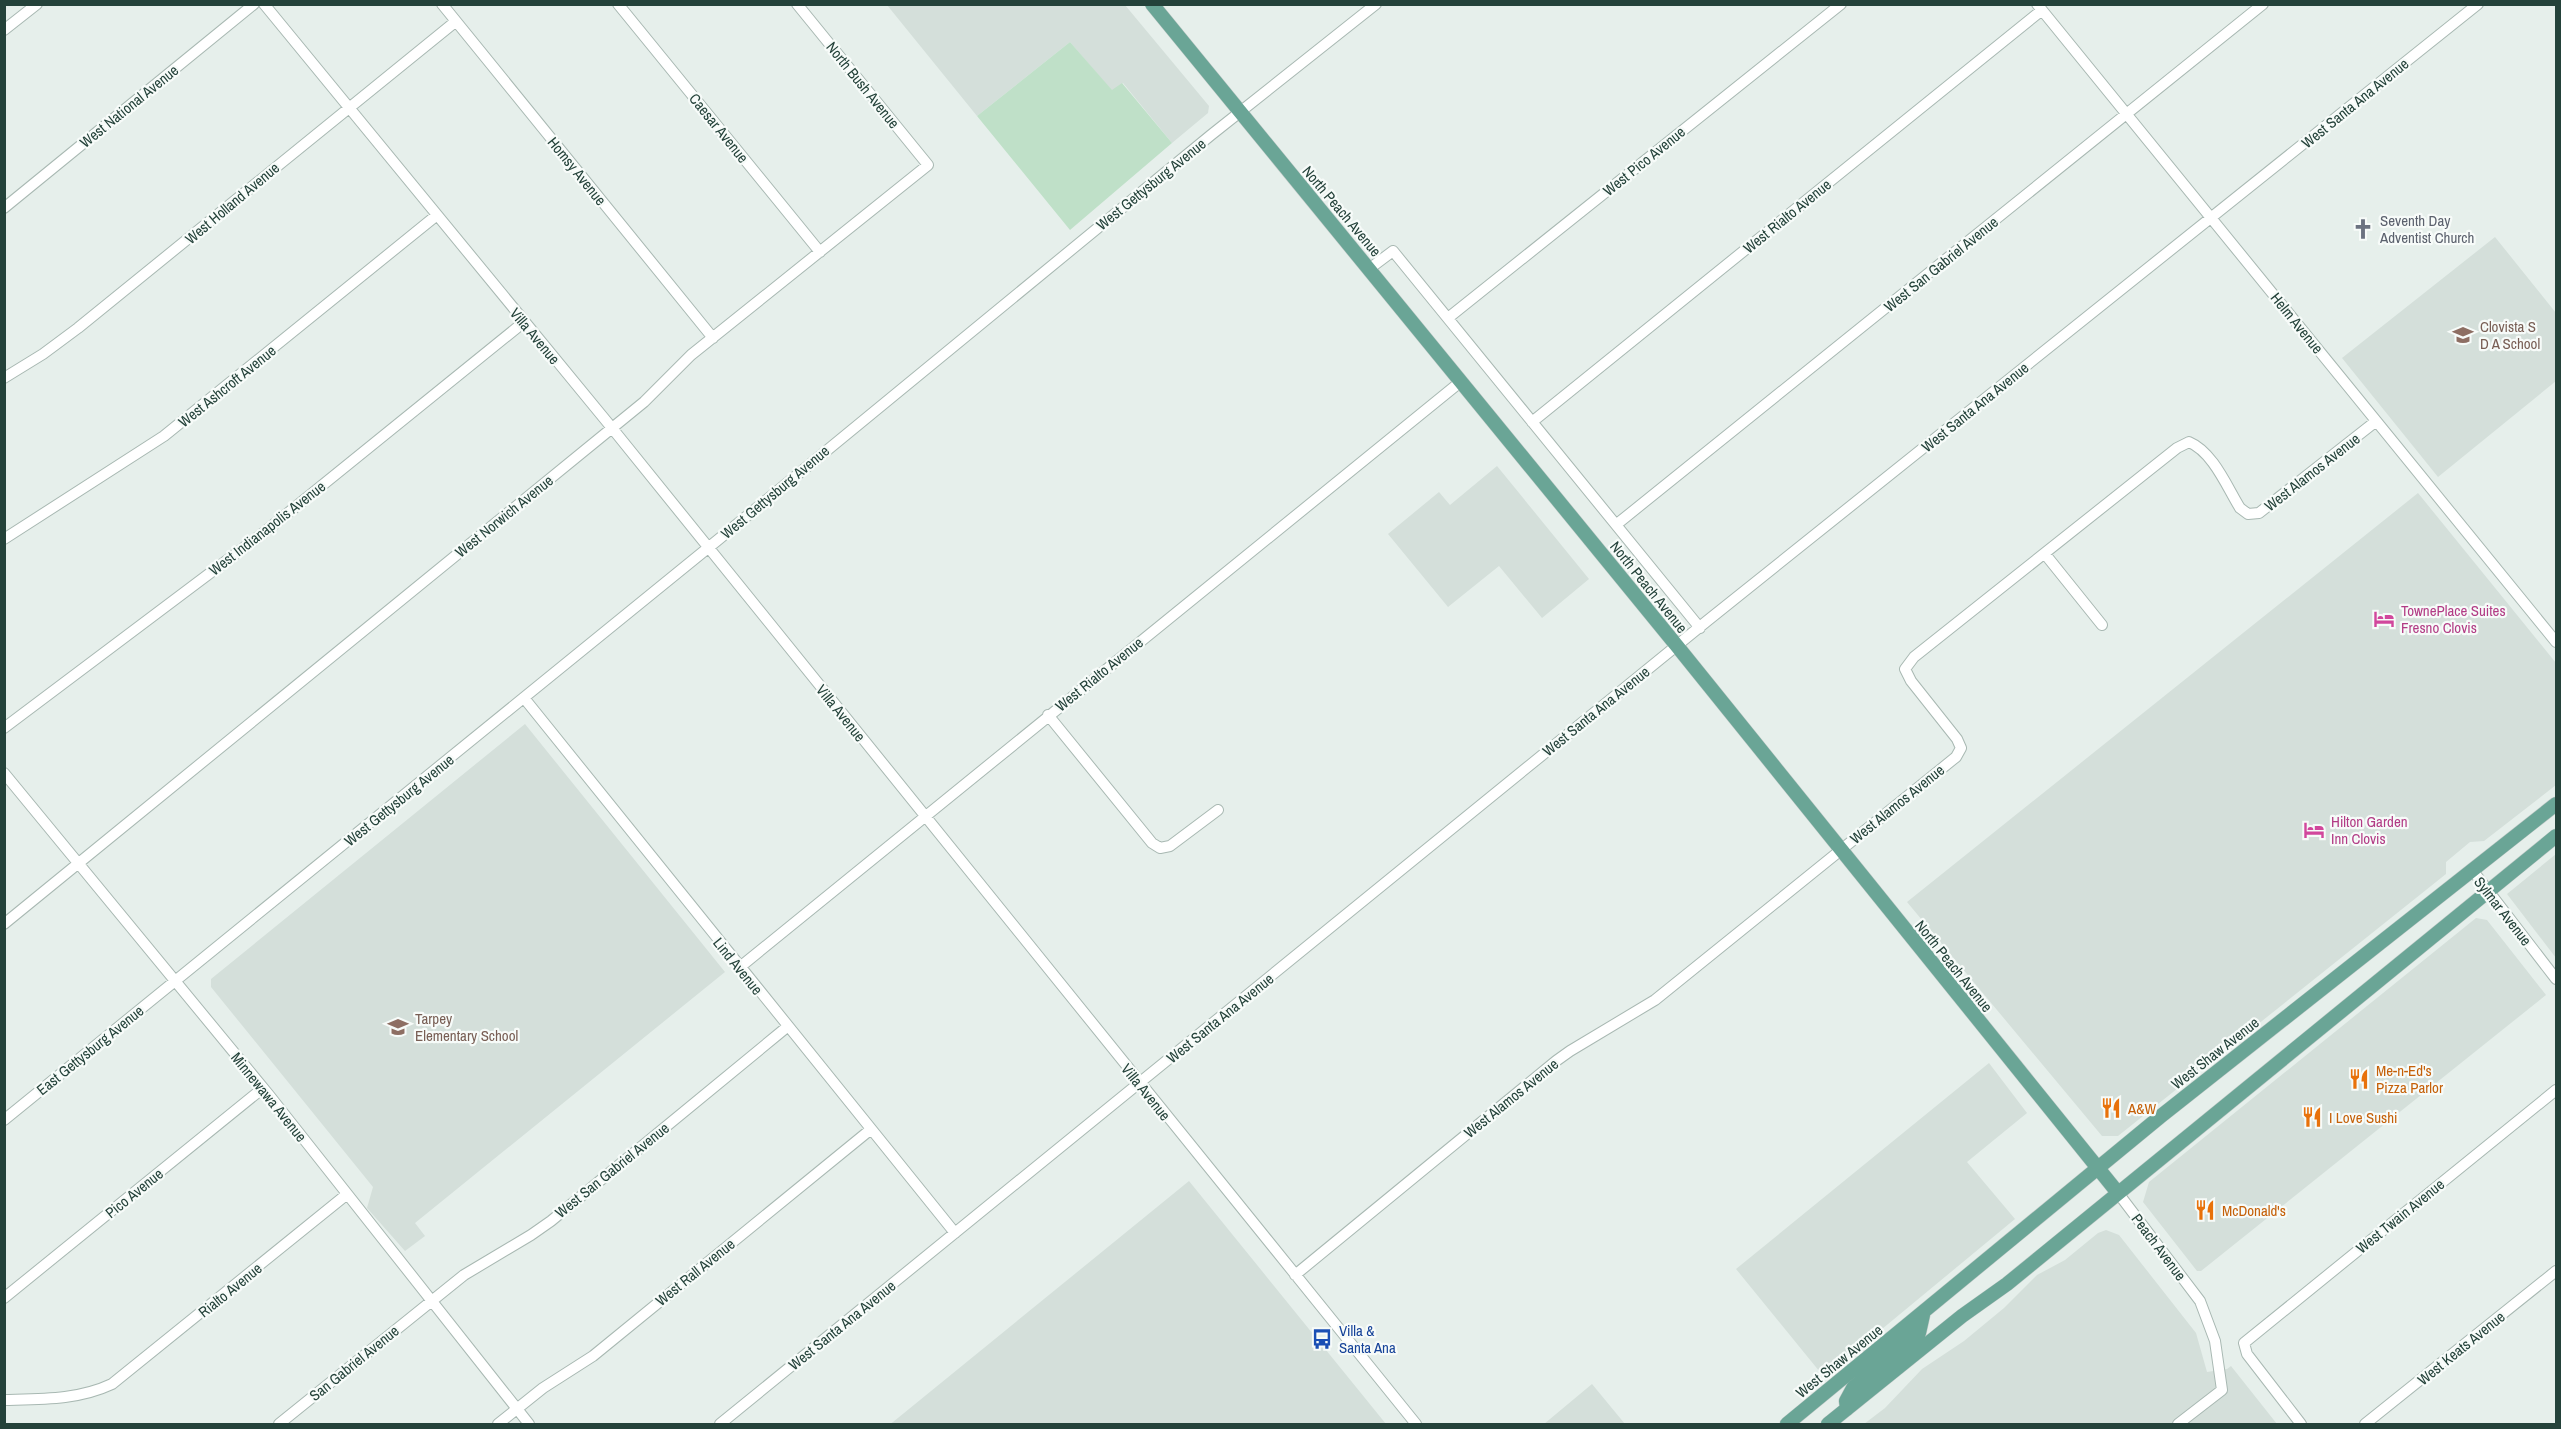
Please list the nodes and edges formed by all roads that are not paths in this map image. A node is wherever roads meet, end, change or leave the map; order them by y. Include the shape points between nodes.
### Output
1 (37, 4) edge
2 (254, 4) edge
3 (264, 4) edge
4 (442, 4) edge
5 (618, 4) edge
6 (797, 4) edge
7 (1152, 4) edge
8 (1376, 4) edge
9 (1840, 4) edge
10 (2264, 4) edge
11 (2478, 4) edge
12 (2038, 6) edge
13 (455, 22) junction
14 (4, 30) edge
15 (348, 108) junction
16 (1239, 112) junction
17 (2127, 116) junction
18 (928, 165) joint
19 (4, 208) edge
20 (437, 215) junction
21 (2212, 217) junction
22 (820, 252) junction
23 (1369, 269) junction
24 (1448, 318) junction
25 (524, 322) junction
26 (713, 338) junction
27 (4, 378) edge
28 (1460, 383) junction
29 (1532, 422) junction
30 (2375, 422) junction
31 (612, 428) junction
32 (1617, 524) junction
33 (4, 539) edge
34 (708, 548) junction
35 (2045, 554) junction
36 (2102, 626) dead end
37 (1700, 628) junction
38 (2556, 642) edge
39 (1677, 646) junction
40 (524, 698) junction
41 (1048, 715) junction
42 (4, 728) edge
43 (4, 773) edge
44 (2556, 804) edge
45 (1218, 810) dead end
46 (924, 816) junction
47 (2556, 836) edge
48 (1840, 850) junction
49 (78, 865) junction
50 (2473, 872) junction
51 (2488, 892) junction
52 (4, 924) edge
53 (740, 967) junction
54 (2556, 979) edge
55 (175, 981) junction
56 (786, 1027) junction
57 (1139, 1083) junction
58 (263, 1088) junction
59 (2556, 1090) edge
60 (4, 1120) edge
61 (870, 1130) junction
62 (2098, 1167) junction
63 (2118, 1193) junction
64 (346, 1195) junction
65 (955, 1233) junction
66 (2556, 1271) edge
67 (1295, 1275) junction
68 (4, 1298) edge
69 (430, 1302) junction
70 (1923, 1315) junction
71 (4, 1400) edge
72 (516, 1409) junction
73 (1847, 1409) junction
74 (279, 1425) edge
75 (498, 1425) edge
76 (529, 1425) edge
77 (720, 1425) edge
78 (1416, 1425) edge
79 (1787, 1425) edge
80 (1828, 1425) edge
81 (2178, 1425) edge
82 (2301, 1425) edge
83 (2365, 1425) edge

1 - 14 street
2 - 19 street, West National Avenue
3 - 15 street, Villa Avenue
4 - 13 street, Homsy Avenue
5 - 22 street, Caesar Avenue
6 - 18 street, North Bush Avenue
7 - 16 main road, North Peach Avenue
8 - 16 street, West Gettysburg Avenue
9 - 24 street, West Pico Avenue
10 - 17 street, West San Gabriel Avenue
11 - 21 street, West Santa Ana Avenue
12 - 17 street, Helm Avenue
12 - 29 street, West Rialto Avenue
13 - 15 street, West Holland Avenue
13 - 26 street, Homsy Avenue
15 - 20 street, Villa Avenue
15 - 27 street, West Holland Avenue via 78,328
16 - 23 main road, North Peach Avenue
16 - 34 street, West Gettysburg Avenue
17 - 21 street, Helm Avenue
17 - 32 street, West San Gabriel Avenue
18 - 22 street, West Norwich Avenue
20 - 25 street, Villa Avenue
20 - 33 street, West Ashcroft Avenue via 164,436
21 - 30 street, Helm Avenue
21 - 37 street, West Santa Ana Avenue
22 - 26 street, West Norwich Avenue
23 - 24 street via 1393,251
23 - 28 main road, North Peach Avenue
24 - 29 street
25 - 31 street, Villa Avenue
25 - 42 street, West Indianapolis Avenue via 262,534
26 - 31 street, West Norwich Avenue
28 - 39 main road, North Peach Avenue
28 - 41 street, West Rialto Avenue
29 - 32 street
30 - 35 street, West Alamos Avenue via 2259,513 2248,514 2240,508 2206,454 2189,442
30 - 38 street, Helm Avenue
31 - 34 street, Villa Avenue
31 - 49 street, West Norwich Avenue
32 - 37 street
34 - 40 street, West Gettysburg Avenue
34 - 46 street, Villa Avenue
35 - 36 street
35 - 48 street, West Alamos Avenue via 1914,657 1905,669 1961,748 1956,757
37 - 39 street, West Santa Ana Avenue
39 - 48 main road, North Peach Avenue
39 - 57 street, West Santa Ana Avenue
40 - 53 street, Lind Avenue
40 - 55 street, West Gettysburg Avenue
41 - 45 street via 1160,848 1170,846
41 - 46 street, West Rialto Avenue
43 - 49 street, Minnewawa Avenue
44 - 50 main road, West Shaw Avenue
46 - 53 street, West Rialto Avenue
46 - 57 street, Villa Avenue
47 - 51 main road
48 - 62 main road, North Peach Avenue
48 - 67 street, West Alamos Avenue via 1655,1000 1570,1051
49 - 52 street, West Norwich Avenue
49 - 55 street, Minnewawa Avenue
50 - 51 street, Sylmar Avenue
50 - 62 main road, West Shaw Avenue
51 - 54 street, Sylmar Avenue
51 - 63 main road
53 - 56 street, Lind Avenue
55 - 58 street, Minnewawa Avenue
55 - 60 street, East Gettysburg Avenue
56 - 61 street, Lind Avenue
56 - 69 street, West San Gabriel Avenue via 551,1221 464,1275
57 - 65 street, West Santa Ana Avenue
57 - 67 street, Villa Avenue
58 - 64 street, Minnewawa Avenue
58 - 68 street, Pico Avenue
59 - 82 street, West Twain Avenue via 2244,1342 2247,1354
61 - 65 street, Lind Avenue
61 - 72 street, West Rall Avenue via 592,1356
62 - 63 main road, North Peach Avenue
62 - 70 main road, West Shaw Avenue
63 - 73 main road
63 - 81 street, Peach Avenue via 2200,1301 2215,1341 2222,1390
64 - 69 street, Minnewawa Avenue
64 - 71 street, Rialto Avenue via 112,1384 72,1397
65 - 77 street, West Santa Ana Avenue
66 - 83 street, West Keats Avenue
67 - 78 street, Villa Avenue
69 - 72 street, Minnewawa Avenue
69 - 74 street, San Gabriel Avenue
70 - 73 main road via 1919,1333 1853,1388 1846,1401
70 - 79 main road, West Shaw Avenue
72 - 75 street, West Rall Avenue
72 - 76 street, Minnewawa Avenue
73 - 80 main road

